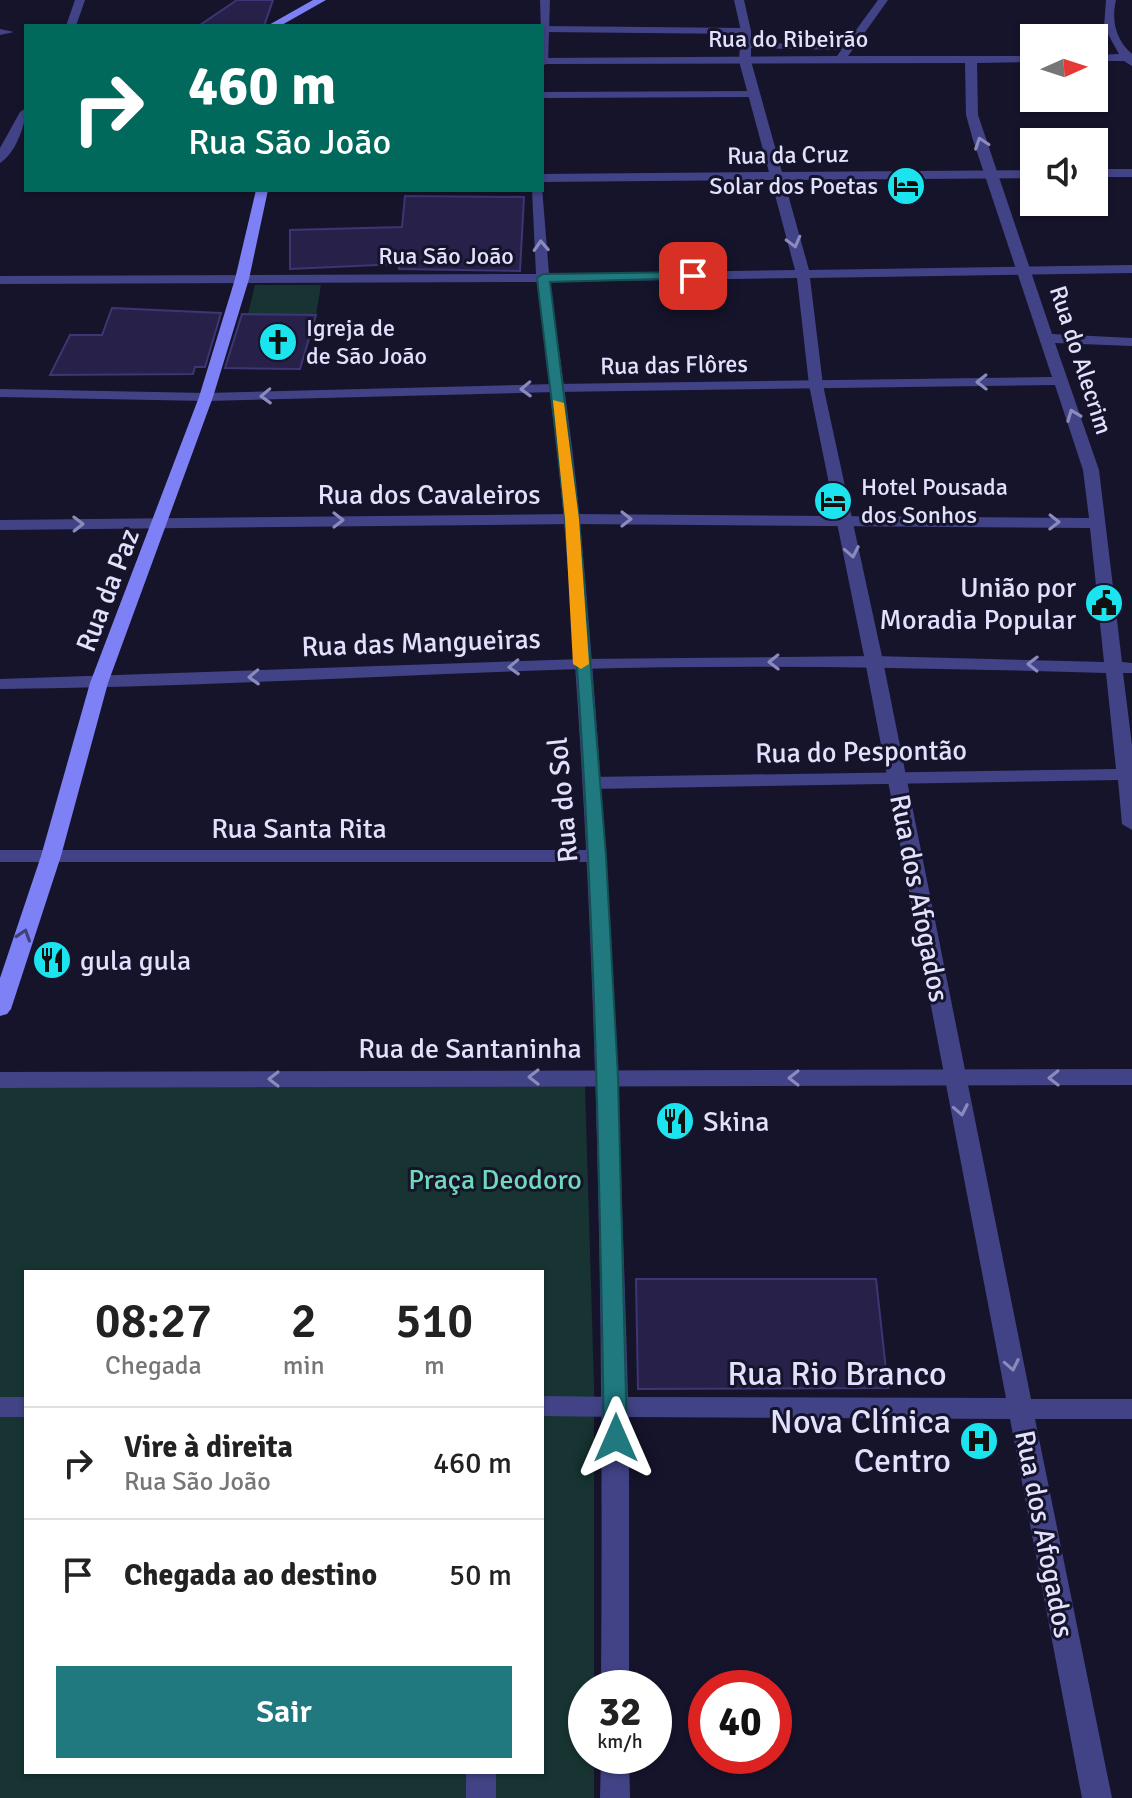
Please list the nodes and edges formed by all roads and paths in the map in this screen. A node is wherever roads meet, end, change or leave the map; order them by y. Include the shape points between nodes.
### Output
1 (80, 0) edge
2 (321, 0) edge
3 (545, 0) edge
4 (739, 0) edge
5 (883, 0) edge
6 (1111, 0) edge
7 (72, 24) edge
8 (276, 24) edge
9 (543, 24) edge
10 (544, 29) edge
11 (746, 46) junction
12 (848, 47) junction
13 (1108, 58) edge
14 (1020, 59) edge
15 (1130, 59) edge
16 (839, 61) junction
17 (971, 61) junction
18 (544, 62) edge
19 (754, 94) junction
20 (544, 95) edge
21 (24, 116) edge
22 (0, 159) edge
23 (1108, 173) edge
24 (1132, 173) edge
25 (1020, 174) edge
26 (993, 175) junction
27 (544, 178) edge
28 (777, 178) junction
29 (262, 192) edge
30 (538, 192) edge
31 (1132, 269) edge
32 (1025, 270) junction
33 (803, 274) junction
34 (543, 278) junction
35 (242, 279) junction
36 (0, 280) edge
37 (1048, 338) junction
38 (1132, 342) edge
39 (1060, 381) junction
40 (816, 385) junction
41 (555, 388) junction
42 (0, 393) edge
43 (206, 397) junction
44 (572, 519) junction
45 (846, 519) junction
46 (161, 522) junction
47 (1099, 523) junction
48 (0, 525) edge
49 (874, 661) junction
50 (581, 664) junction
51 (1111, 665) junction
52 (1132, 668) edge
53 (99, 683) junction
54 (0, 684) edge
55 (1129, 774) edge
56 (897, 779) junction
57 (591, 783) junction
58 (1132, 824) edge
59 (0, 856) edge
60 (51, 856) junction
61 (597, 856) junction
62 (0, 1009) edge
63 (608, 1077) junction
64 (1132, 1077) edge
65 (955, 1079) junction
66 (0, 1080) edge
67 (544, 1406) edge
68 (616, 1407) junction
69 (1020, 1408) junction
70 (1132, 1409) edge
71 (615, 1670) edge
72 (481, 1774) edge
73 (615, 1774) edge
74 (481, 1798) edge
75 (615, 1798) edge
76 (1097, 1798) edge

1 - 7 street
2 - 8 main road
3 - 9 street
4 - 11 street, Rua dos Afogados
5 - 12 street
6 - 15 street via 1110,32
10 - 11 street
11 - 12 street
11 - 16 street, Rua do Ribeirão
11 - 18 street, Rua do Ribeirão
11 - 19 street, Rua dos Afogados
12 - 16 street
13 - 15 street
14 - 17 street, Rua do Ribeirão
16 - 17 street, Rua do Ribeirão
26 -> 17 street, Rua do Alecrim via 972,115
19 - 20 street
19 - 28 street, Rua dos Afogados
21 - 22 street
23 - 24 street
25 - 26 street, Rua da Cruz
26 - 28 street, Rua da Cruz
26 - 32 street, Rua do Alecrim
27 - 28 street, Rua da Cruz
28 -> 33 street, Rua dos Afogados
29 - 35 main road, Rua da Paz
34 -> 30 street, Rua do Sol
31 - 32 street, Rua São João
32 - 33 street, Rua São João
32 - 37 street, Rua do Alecrim
33 - 34 street, Rua São João
33 - 40 street, Rua dos Afogados
34 - 35 street, Rua São João
34 - 41 street, Rua do Sol
35 - 36 street, Rua São João
35 - 43 main road, Rua da Paz
37 - 38 street
37 - 39 street, Rua do Alecrim
39 -> 40 street, Rua das Flôres
47 -> 39 street, Rua do Alecrim via 1088,458
40 - 41 street, Rua das Flôres
40 - 45 street, Rua dos Afogados
41 -> 43 street, Rua das Flôres
41 - 44 street, Rua do Sol
42 - 43 street, Rua das Flôres
43 - 46 main road, Rua da Paz
44 -> 45 street, Rua dos Cavaleiros
46 -> 44 street, Rua dos Cavaleiros
44 - 50 street, Rua do Sol
45 -> 47 street, Rua dos Cavaleiros
45 -> 49 street, Rua dos Afogados
48 -> 46 street, Rua dos Cavaleiros
46 - 53 main road, Rua da Paz
47 - 51 street, Rua do Alecrim
49 -> 50 street, Rua das Mangueiras
51 -> 49 street, Rua das Mangueiras
49 - 56 street, Rua dos Afogados
50 -> 53 street, Rua das Mangueiras
50 - 57 street, Rua do Sol
51 - 52 street, Rua das Mangueiras
51 - 55 street, Rua do Alecrim
53 - 54 street, Rua das Mangueiras
53 - 60 main road, Rua da Paz
55 - 56 street, Rua do Pespontão
55 - 58 street, Rua do Alecrim
56 - 57 street, Rua do Pespontão
56 - 65 street, Rua dos Afogados
57 - 61 street, Rua do Sol
59 - 60 street, Rua Santa Rita
60 - 61 street, Rua Santa Rita
62 -> 60 main road, Rua da Paz
61 - 63 street, Rua do Sol
65 -> 63 street, Rua de Santaninha
63 -> 66 street, Rua de Santaninha
63 - 68 street, Rua do Sol
64 -> 65 street, Rua de Santaninha
65 -> 69 street, Rua dos Afogados
67 - 68 street, Rua Rio Branco
68 - 69 street, Rua Rio Branco
68 - 71 street, Rua do Sol
69 - 70 street, Rua Rio Branco
69 - 76 street, Rua dos Afogados
72 - 74 street
73 - 75 street

